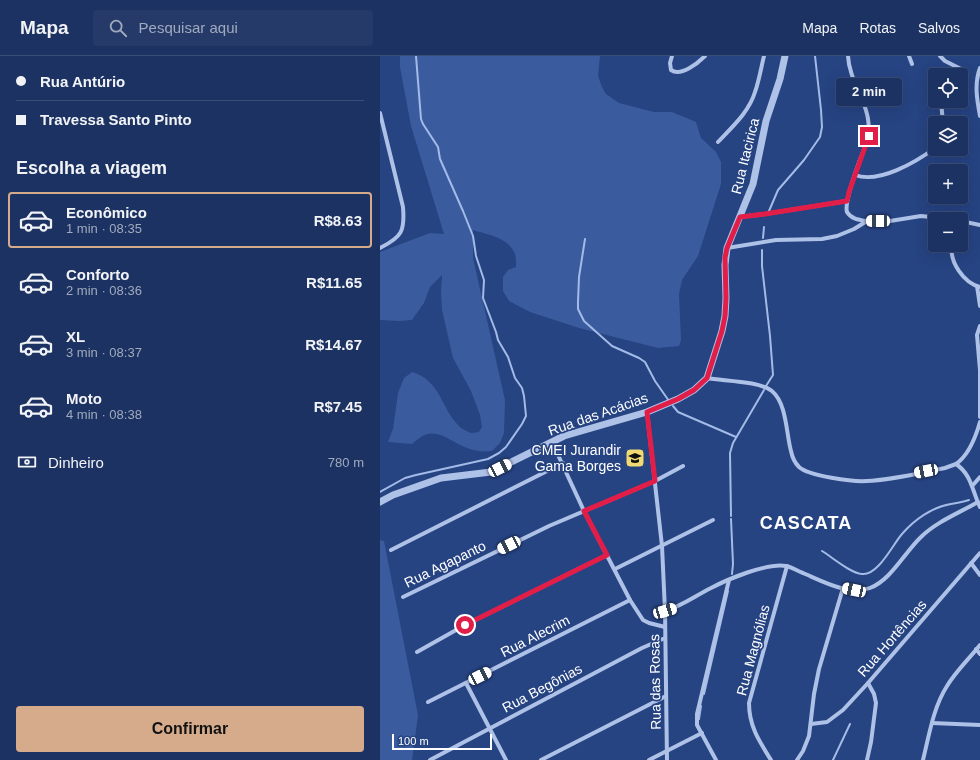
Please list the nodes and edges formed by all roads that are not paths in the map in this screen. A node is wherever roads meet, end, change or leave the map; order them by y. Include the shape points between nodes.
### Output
1 (672, 56) edge
2 (705, 56) edge
3 (764, 56) edge
4 (785, 56) edge
5 (848, 56) edge
6 (909, 56) edge
7 (940, 56) edge
8 (912, 64) dead end
9 (959, 68) edge
10 (980, 68) edge
11 (380, 113) edge
12 (980, 116) edge
13 (718, 142) dead end
14 (928, 153) edge
15 (855, 175) junction
16 (847, 201) junction
17 (928, 216) edge
18 (740, 217) junction
19 (867, 221) junction
20 (968, 222) edge
21 (980, 225) edge
22 (380, 248) edge
23 (727, 248) junction
24 (952, 252) edge
25 (979, 287) edge
26 (980, 306) edge
27 (980, 326) edge
28 (707, 378) junction
29 (647, 412) junction
30 (980, 416) edge
31 (980, 422) edge
32 (552, 442) junction
33 (563, 463) junction
34 (956, 464) junction
35 (683, 466) dead end
36 (980, 477) edge
37 (655, 481) junction
38 (973, 485) junction
39 (380, 502) edge
40 (979, 504) edge
41 (584, 511) junction
42 (713, 520) dead end
43 (662, 546) junction
44 (391, 550) dead end
45 (980, 553) edge
46 (607, 555) junction
47 (971, 563) junction
48 (787, 566) junction
49 (615, 569) junction
50 (980, 574) edge
51 (729, 580) junction
52 (842, 588) junction
53 (403, 597) dead end
54 (630, 600) junction
55 (665, 611) junction
56 (665, 627) junction
57 (665, 638) junction
58 (980, 645) edge
59 (976, 650) junction
60 (417, 652) dead end
61 (980, 654) edge
62 (466, 683) junction
63 (868, 684) junction
64 (666, 696) junction
65 (428, 702) dead end
66 (932, 723) junction
67 (811, 724) junction
68 (980, 725) edge
69 (490, 728) junction
70 (702, 733) junction
71 (667, 751) junction
72 (430, 760) edge
73 (506, 760) edge
74 (541, 760) edge
75 (649, 760) edge
76 (668, 760) edge
77 (716, 760) edge
78 (771, 760) edge
79 (797, 760) edge
80 (867, 760) edge
81 (923, 760) edge

1 - 2 street via 671,70 679,72
3 - 13 street via 755,93 749,105
4 - 18 street, Rua Itacirica via 766,121 753,184
5 - 15 street via 869,127 869,136
6 - 8 street
7 - 9 street
10 - 12 street via 976,94
11 - 22 street via 404,219 397,238
14 - 15 street via 890,173 869,177
15 - 16 street
16 - 18 street
16 - 19 street via 847,210 851,217
17 - 19 street
18 - 23 street, Rua Itacirica
19 - 23 street via 837,236 822,239 776,240
20 - 21 street
23 - 28 street, Rua Itacirica via 725,316
24 - 25 street via 954,262 968,282
25 - 26 street
27 - 30 street via 977,335
28 - 29 street, Rua das Acácias via 694,390
28 - 34 street via 753,384 772,391 783,409 794,459 807,471 865,482
29 - 32 street, Rua das Acácias
29 - 37 street, Rua das Rosas
31 - 34 street via 972,442
32 - 33 street
32 - 39 street, Rua das Acácias via 491,472 441,478
33 - 41 street
33 - 44 street
34 - 38 street via 965,471
35 - 37 street, Rua Agapanto
36 - 38 street
37 - 41 street, Rua Agapanto
37 - 43 street, Rua das Rosas
38 - 40 street
40 - 52 street via 926,532 875,586 862,590
41 - 46 street
41 - 53 street, Rua Agapanto
42 - 43 street
43 - 49 street
43 - 55 street, Rua das Rosas
45 - 47 street, Rua Hortências
46 - 49 street
46 - 60 street via 465,625
47 - 50 street
47 - 63 street, Rua Hortências
48 - 51 street via 770,566
48 - 52 street
48 - 78 street, Rua Magnólias via 749,715 758,739
49 - 54 street
51 - 55 street via 677,608
51 - 70 street via 697,714 697,725
52 - 67 street via 819,669
54 - 56 street via 643,620
54 - 62 street, Rua Alecrim
55 - 56 street, Rua das Rosas
56 - 57 street, Rua das Rosas
57 - 64 street, Rua das Rosas
57 - 69 street, Rua Begônias
58 - 59 street
59 - 61 street
59 - 66 street via 942,693
62 - 65 street, Rua Alecrim
62 - 69 street
63 - 67 street, Rua Hortências via 843,710 827,722
63 - 80 street via 876,703
64 - 71 street, Rua das Rosas
64 - 74 street
66 - 68 street
66 - 81 street
67 - 79 street via 807,742
69 - 72 street, Rua Begônias
69 - 73 street
70 - 71 street
70 - 77 street
71 - 75 street
71 - 76 street, Rua das Rosas

